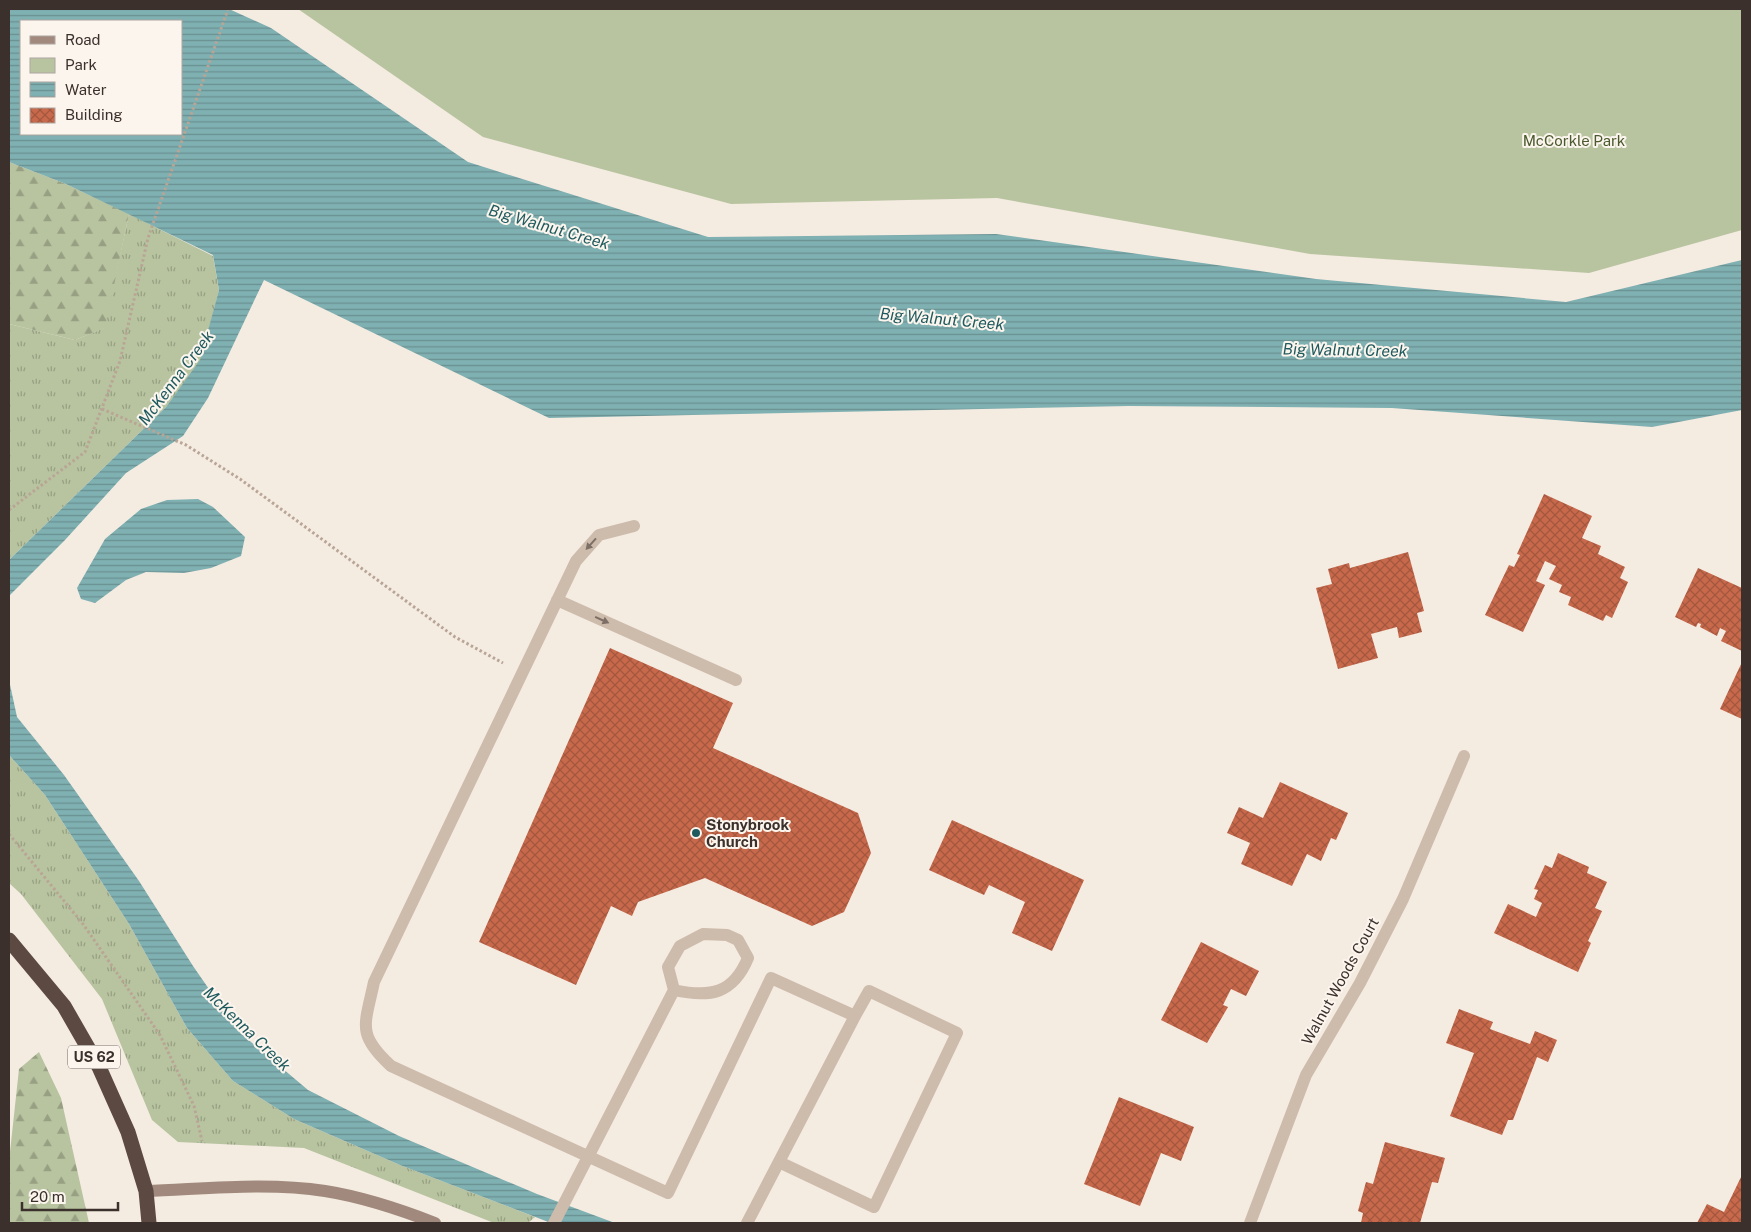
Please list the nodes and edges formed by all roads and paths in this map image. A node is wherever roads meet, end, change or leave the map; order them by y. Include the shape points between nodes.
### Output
1 (228, 9) edge
2 (102, 409) junction
3 (9, 510) edge
4 (634, 526) dead end
5 (557, 600) junction
6 (522, 672) junction
7 (736, 680) dead end
8 (1464, 756) dead end
9 (9, 834) edge
10 (9, 940) edge
11 (674, 990) junction
12 (855, 1016) junction
13 (202, 1141) dead end
14 (590, 1156) junction
15 (779, 1162) junction
16 (146, 1191) junction
17 (149, 1223) edge
18 (435, 1223) edge
19 (554, 1223) edge
20 (747, 1223) edge
21 (1250, 1223) edge

1 - 2 path via 148,238 120,361
2 - 3 path via 85,452
2 - 6 path via 186,445 240,479 455,637
4 -> 5 street via 599,535 576,561
5 - 6 street
5 -> 7 street
6 - 14 street via 374,982 364,1026 373,1049 391,1066
8 - 21 street, Walnut Woods Court via 1403,898 1360,983 1306,1075
9 - 13 path via 83,924 160,1035 194,1106
10 - 16 highway, US 62 via 64,1006 99,1067 128,1132
11 - 11 street via 668,967 680,946 703,934 727,935 738,940 748,958 741,975 726,988 709,994
11 - 14 street
12 - 14 street via 771,978 668,1193
12 - 15 street
12 - 15 street via 869,991 958,1033 874,1207
14 - 19 street
15 - 20 street
16 - 17 highway, US 62
16 - 18 main road via 250,1187 324,1191 398,1208

